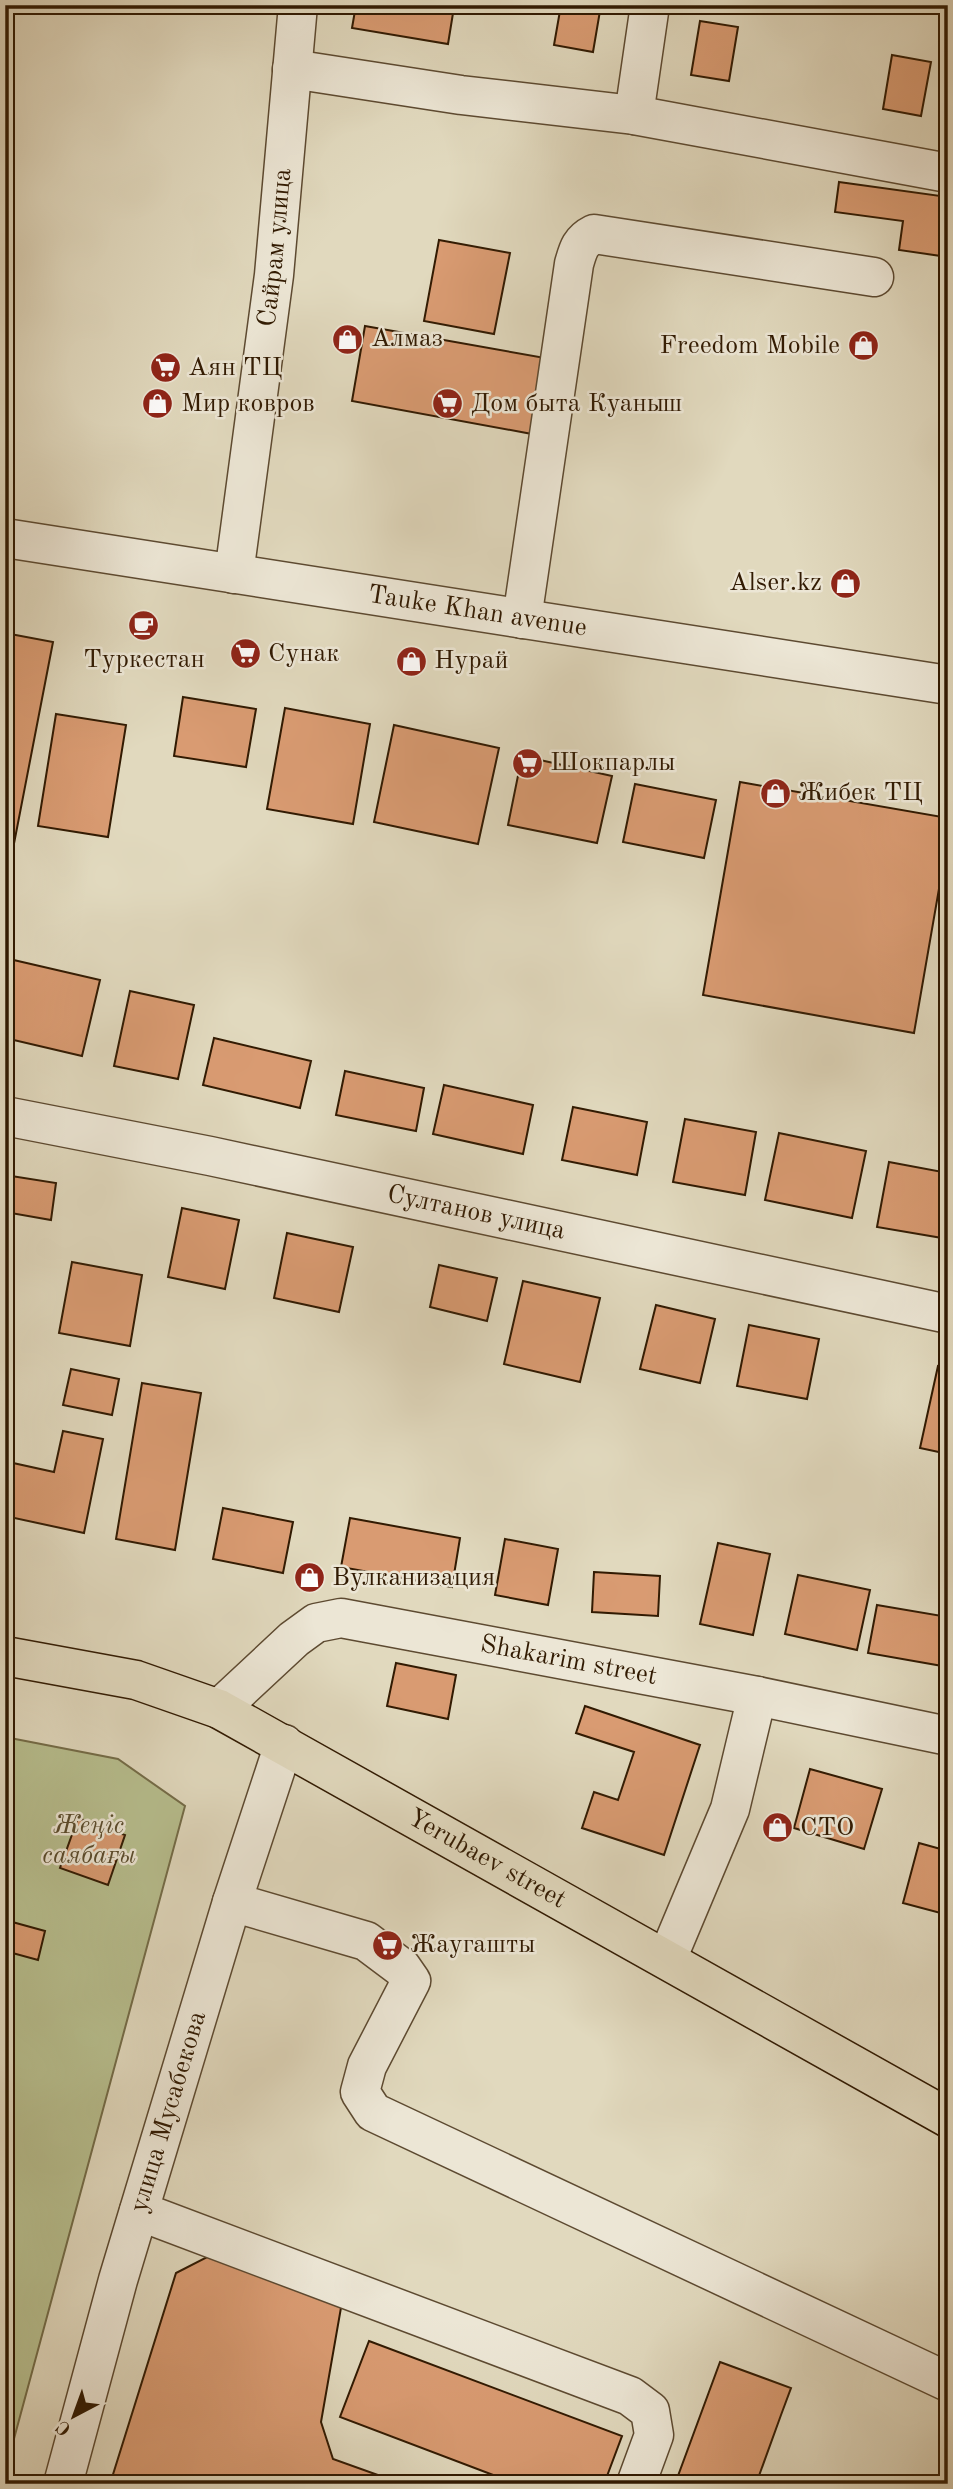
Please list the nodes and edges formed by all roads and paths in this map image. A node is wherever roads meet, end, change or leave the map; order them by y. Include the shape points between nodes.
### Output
1 (298, 5) edge
2 (650, 5) edge
3 (292, 69) junction
4 (634, 116) junction
5 (948, 173) edge
6 (874, 277) dead end
7 (5, 538) edge
8 (234, 574) junction
9 (523, 619) junction
10 (948, 685) edge
11 (5, 1116) edge
12 (948, 1314) edge
13 (5, 1656) edge
14 (757, 1696) junction
15 (219, 1709) junction
16 (948, 1735) edge
17 (284, 1744) junction
18 (232, 1902) junction
19 (667, 1959) junction
20 (948, 2118) edge
21 (139, 2211) junction
22 (948, 2382) edge
23 (63, 2484) edge
24 (636, 2484) edge

1 - 3 street, Сайрам улица
2 - 4 street
3 - 4 street
3 - 8 street, Сайрам улица via 274,275
4 - 5 street
6 - 9 street via 594,234 585,239 574,264
7 - 8 street, Tauke Khan avenue
8 - 9 street, Tauke Khan avenue
9 - 10 street, Tauke Khan avenue
11 - 12 street, Султанов улица
13 - 15 main road, Yerubaev street via 136,1680
14 - 15 street, Shakarim street via 341,1618 316,1623 294,1639
14 - 16 street, Shakarim street
14 - 19 street via 730,1809
15 - 17 main road, Yerubaev street
17 - 18 street, улица Мусабекова
17 - 19 main road, Yerubaev street
18 - 21 street, улица Мусабекова
18 - 22 street via 366,1941 402,1968 411,1981 367,2066 360,2092 373,2112
19 - 20 main road, Yerubaev street
21 - 23 street, улица Мусабекова
21 - 24 street via 630,2396 650,2412 654,2435

